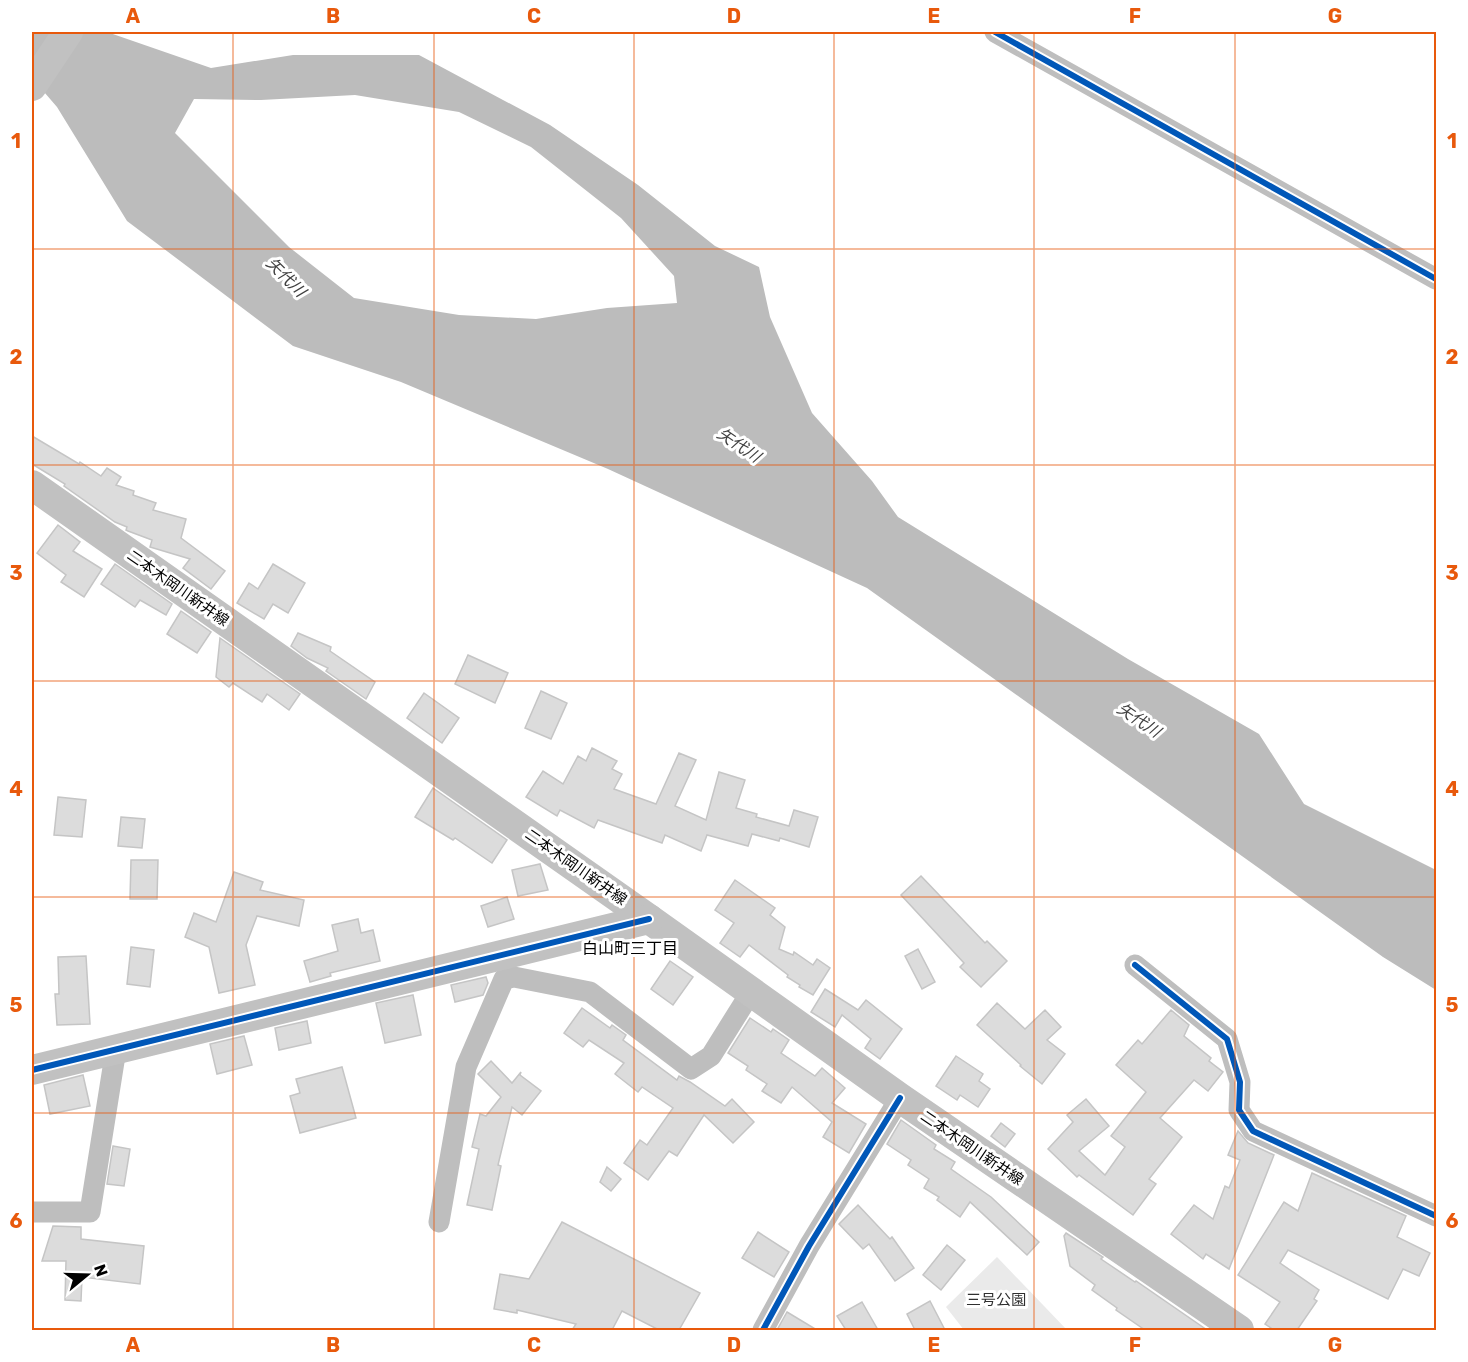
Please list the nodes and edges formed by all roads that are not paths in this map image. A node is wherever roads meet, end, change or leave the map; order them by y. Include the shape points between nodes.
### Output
1 (68, 32) edge
2 (995, 32) edge
3 (32, 86) edge
4 (1437, 279) edge
5 (32, 485) edge
6 (649, 919) junction
7 (1135, 965) dead end
8 (500, 967) junction
9 (751, 992) junction
10 (116, 1048) junction
11 (32, 1070) edge
12 (900, 1098) junction
13 (32, 1212) edge
14 (1437, 1216) edge
15 (439, 1222) dead end
16 (763, 1330) edge
17 (1239, 1330) edge

1 - 3 main road
2 - 4 street
5 - 6 main road, 二本木岡川新井線
6 - 8 main road
6 - 9 main road, 二本木岡川新井線
7 - 14 street via 1227,1039 1240,1082 1239,1110 1253,1131
8 - 9 street via 514,977 590,992 691,1069 711,1056
8 - 10 main road
8 - 15 street via 466,1067
9 - 12 main road, 二本木岡川新井線
10 - 11 main road
10 - 13 street via 90,1212
12 - 16 street via 809,1246
12 - 17 main road, 二本木岡川新井線

